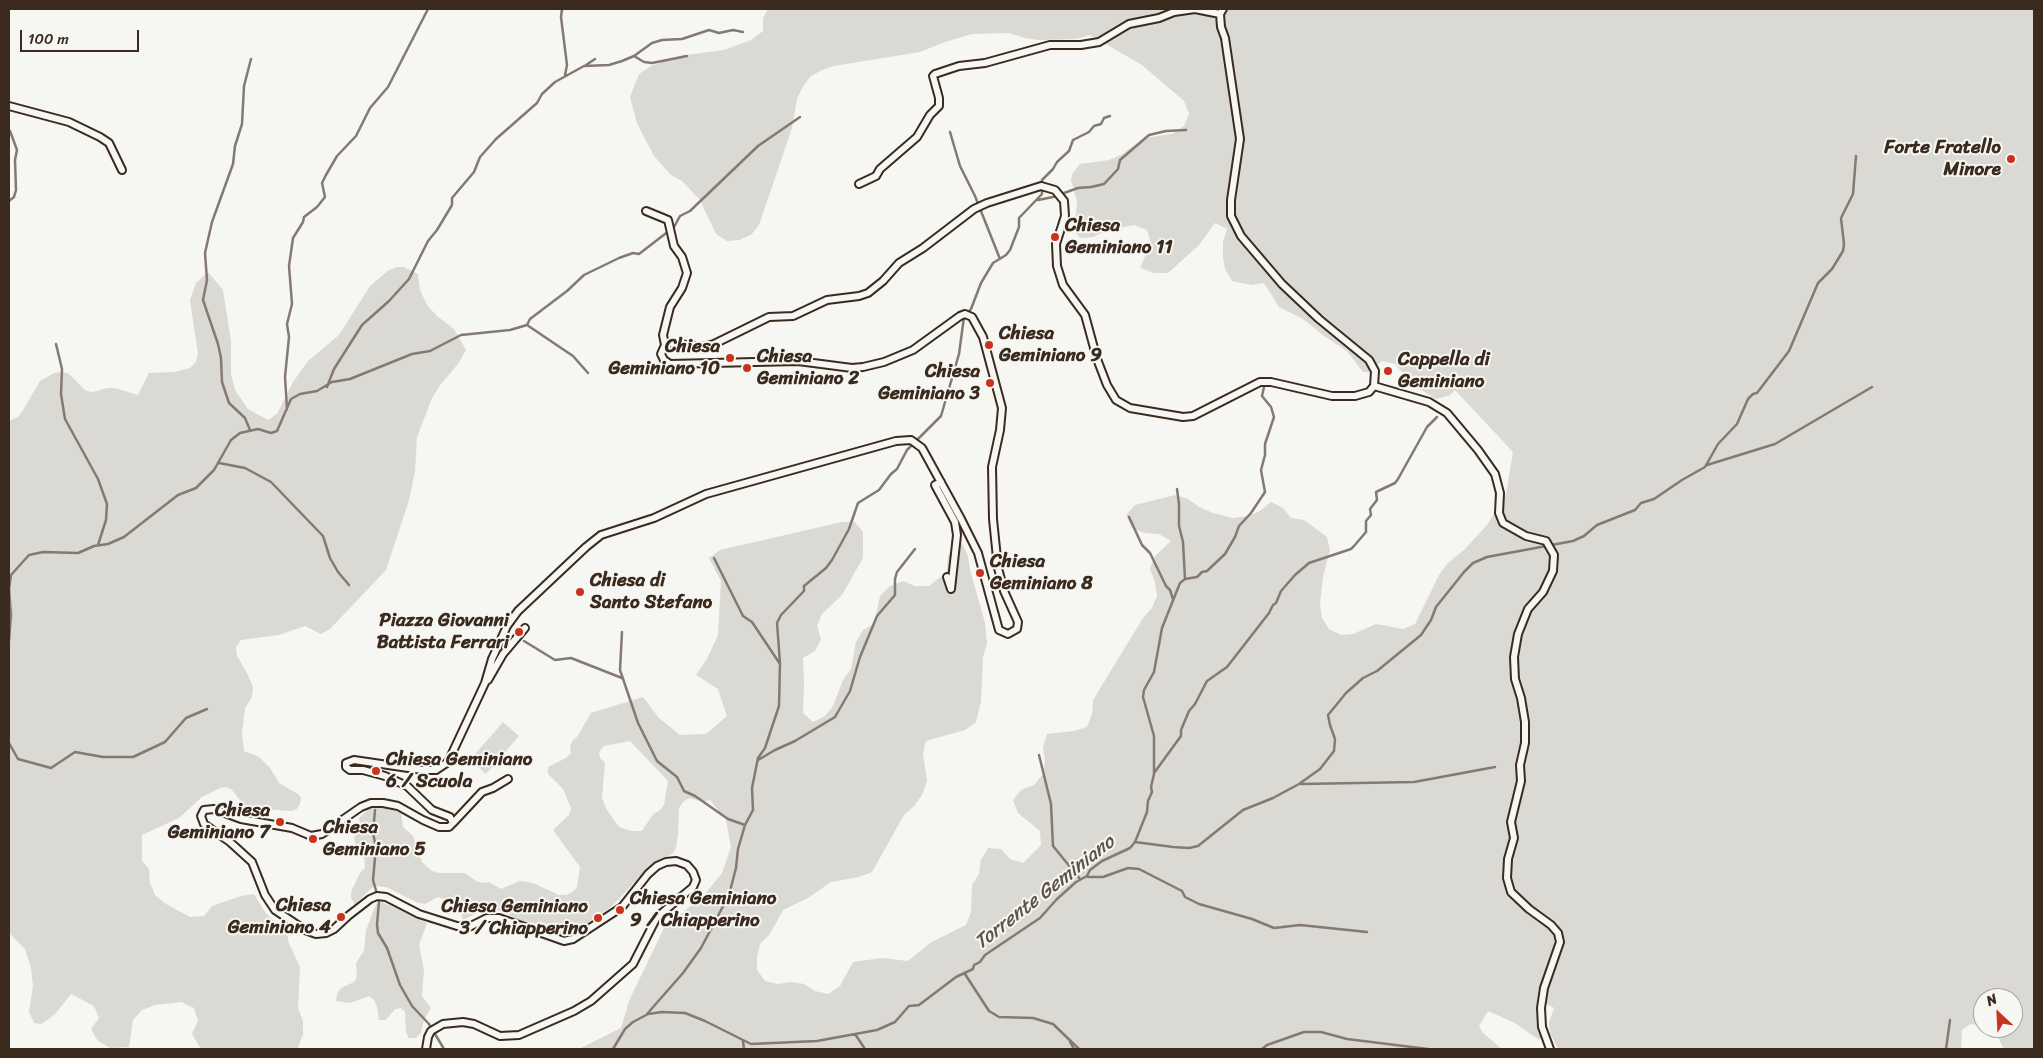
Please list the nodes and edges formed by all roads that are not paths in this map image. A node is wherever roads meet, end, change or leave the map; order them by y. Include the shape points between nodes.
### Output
1 (1221, 12) edge
2 (9, 106) edge
3 (122, 170) dead end
4 (859, 184) dead end
5 (646, 211) dead end
6 (665, 346) junction
7 (1374, 386) junction
8 (941, 482) junction
9 (947, 577) dead end
10 (525, 628) dead end
11 (485, 683) junction
12 (508, 780) dead end
13 (453, 822) junction
14 (426, 1049) edge
15 (1550, 1049) edge

1 - 4 street via 1195,9 1174,12 1129,24 1099,42 1050,45 935,74 939,106 917,137 876,176
1 - 7 street via 1240,139 1231,216 1241,236 1282,284 1369,360 1374,371
2 - 3 street via 70,122 100,137 109,143
5 - 6 street via 668,220 674,246 687,273 670,307 662,335
6 - 7 street via 671,343 703,347 769,317 793,316 827,300 868,293 899,264 974,209 1041,186 1055,190 1064,201 1065,216 1056,244 1057,266 1063,285 1085,315 1097,359 1116,400 1130,408 1184,417 1193,416 1260,382 1332,396 1355,396 1369,392
6 - 8 street via 661,354 670,364 798,362 863,367 913,350 960,316 972,317 983,337 1002,408 992,467 993,519 998,568 1018,622 1012,634 999,630 978,553
7 - 15 street via 1428,402 1447,412 1495,474 1500,494 1498,513 1503,523 1526,536 1546,541 1554,555 1553,570 1543,592 1528,609 1518,634 1514,657 1514,679 1525,722 1525,744 1520,765 1521,781 1511,822 1514,838 1507,878 1511,892 1558,933 1560,942 1544,988 1541,1008 1542,1027
8 - 9 street via 935,485 955,522 951,589
8 - 11 street via 922,448 910,440 896,441 706,494 654,518 601,535 518,610 502,635
10 - 11 street
11 - 13 street via 453,756 440,768 422,770 354,760 346,763 350,770 385,776 407,786 432,810 450,817
12 - 13 street via 482,792
13 - 14 street via 446,828 439,827 398,806 371,803 322,834 311,836 292,828 241,819 210,808 201,816 204,824 252,862 265,895 275,910 316,934 334,929 377,896 456,926 469,927 487,918 499,918 564,941 573,939 622,907 657,866 676,862 687,865 693,872 696,880 693,887 657,916 633,964 591,1001 554,1021 518,1035 500,1036 463,1022 443,1024 431,1031

